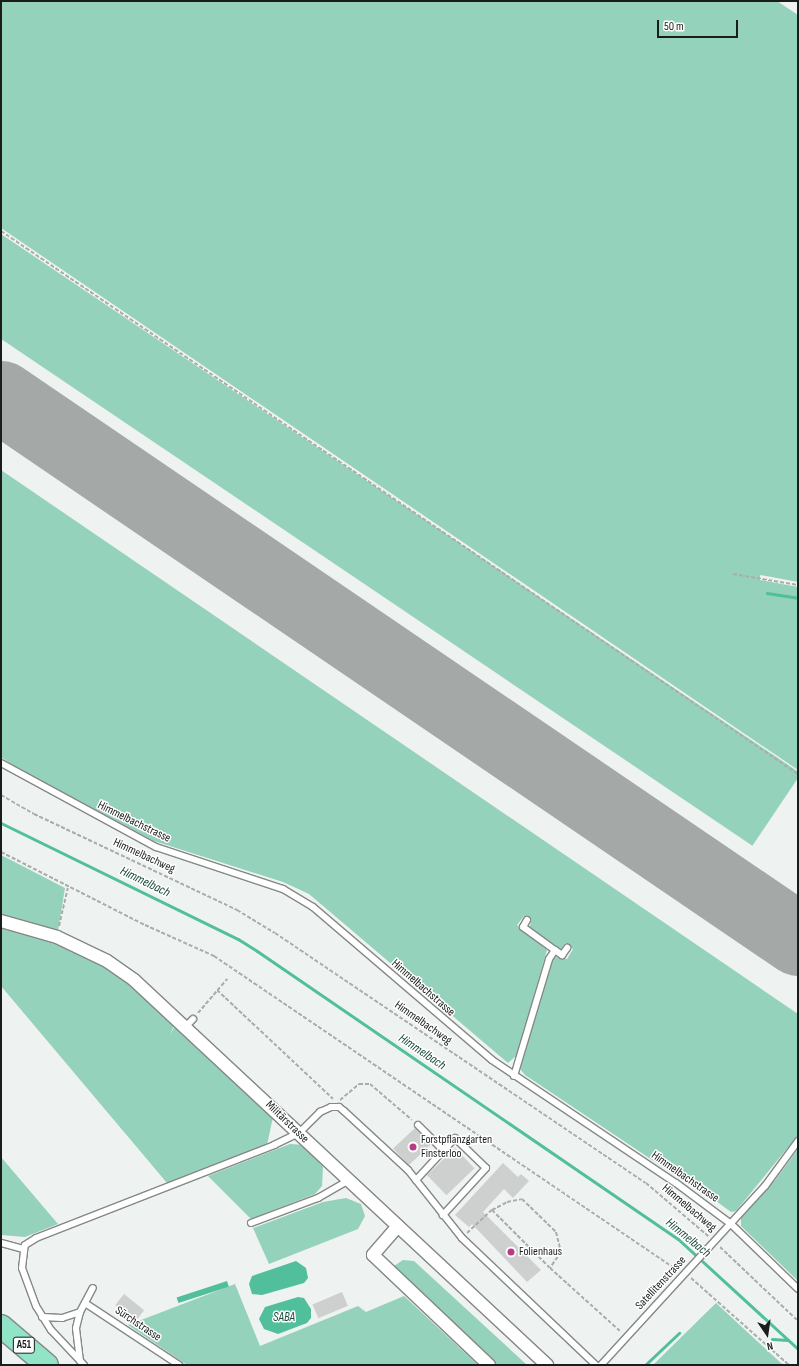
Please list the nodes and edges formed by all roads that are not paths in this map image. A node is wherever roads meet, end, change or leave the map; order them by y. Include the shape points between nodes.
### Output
1 (1, 763) edge
2 (527, 920) dead end
3 (1, 921) edge
4 (567, 948) dead end
5 (555, 950) junction
6 (514, 1076) junction
7 (418, 1125) road end
8 (299, 1133) junction
9 (798, 1141) edge
10 (444, 1151) junction
11 (347, 1180) junction
12 (416, 1180) junction
13 (443, 1215) junction
14 (251, 1223) dead end
15 (731, 1224) junction
16 (398, 1226) junction
17 (1, 1243) edge
18 (23, 1249) junction
19 (93, 1288) dead end
20 (798, 1289) edge
21 (85, 1303) junction
22 (80, 1312) junction
23 (42, 1317) junction
24 (1, 1326) edge
25 (1, 1346) edge
26 (82, 1364) edge
27 (24, 1365) edge
28 (47, 1365) edge
29 (179, 1365) edge
30 (489, 1365) edge
31 (546, 1365) edge
32 (596, 1365) edge
33 (601, 1365) edge

1 - 6 lane, Himmelbachstrasse via 156,848 283,889 313,907 445,1022
2 - 5 lane via 523,927
3 - 8 street, Militärstrasse via 57,937 107,961 134,980 190,1022
4 - 5 lane via 562,955
5 - 6 lane via 549,959
6 - 15 lane, Himmelbachstrasse via 676,1183
7 - 10 lane
8 - 11 street, Militärstrasse
8 - 12 lane via 325,1109 339,1107
8 - 18 lane via 36,1238
9 - 15 lane, Satellitenstrasse via 765,1186
10 - 12 lane
10 - 13 lane via 456,1138 486,1168
11 - 14 lane via 318,1198
11 - 16 street, Militärstrasse
12 - 13 lane
13 - 32 lane via 462,1238
15 - 20 lane, Himmelbachstrasse
15 - 33 lane, Satellitenstrasse
16 - 30 street via 373,1255
16 - 31 street, Militärstrasse
17 - 18 lane
18 - 23 lane via 22,1272
19 - 21 lane
21 - 22 lane
21 - 29 lane, Sürchstrasse
22 - 23 lane via 62,1318
22 - 26 lane via 76,1334
23 - 26 lane
24 - 28 highway, A51
25 - 27 highway, A51

